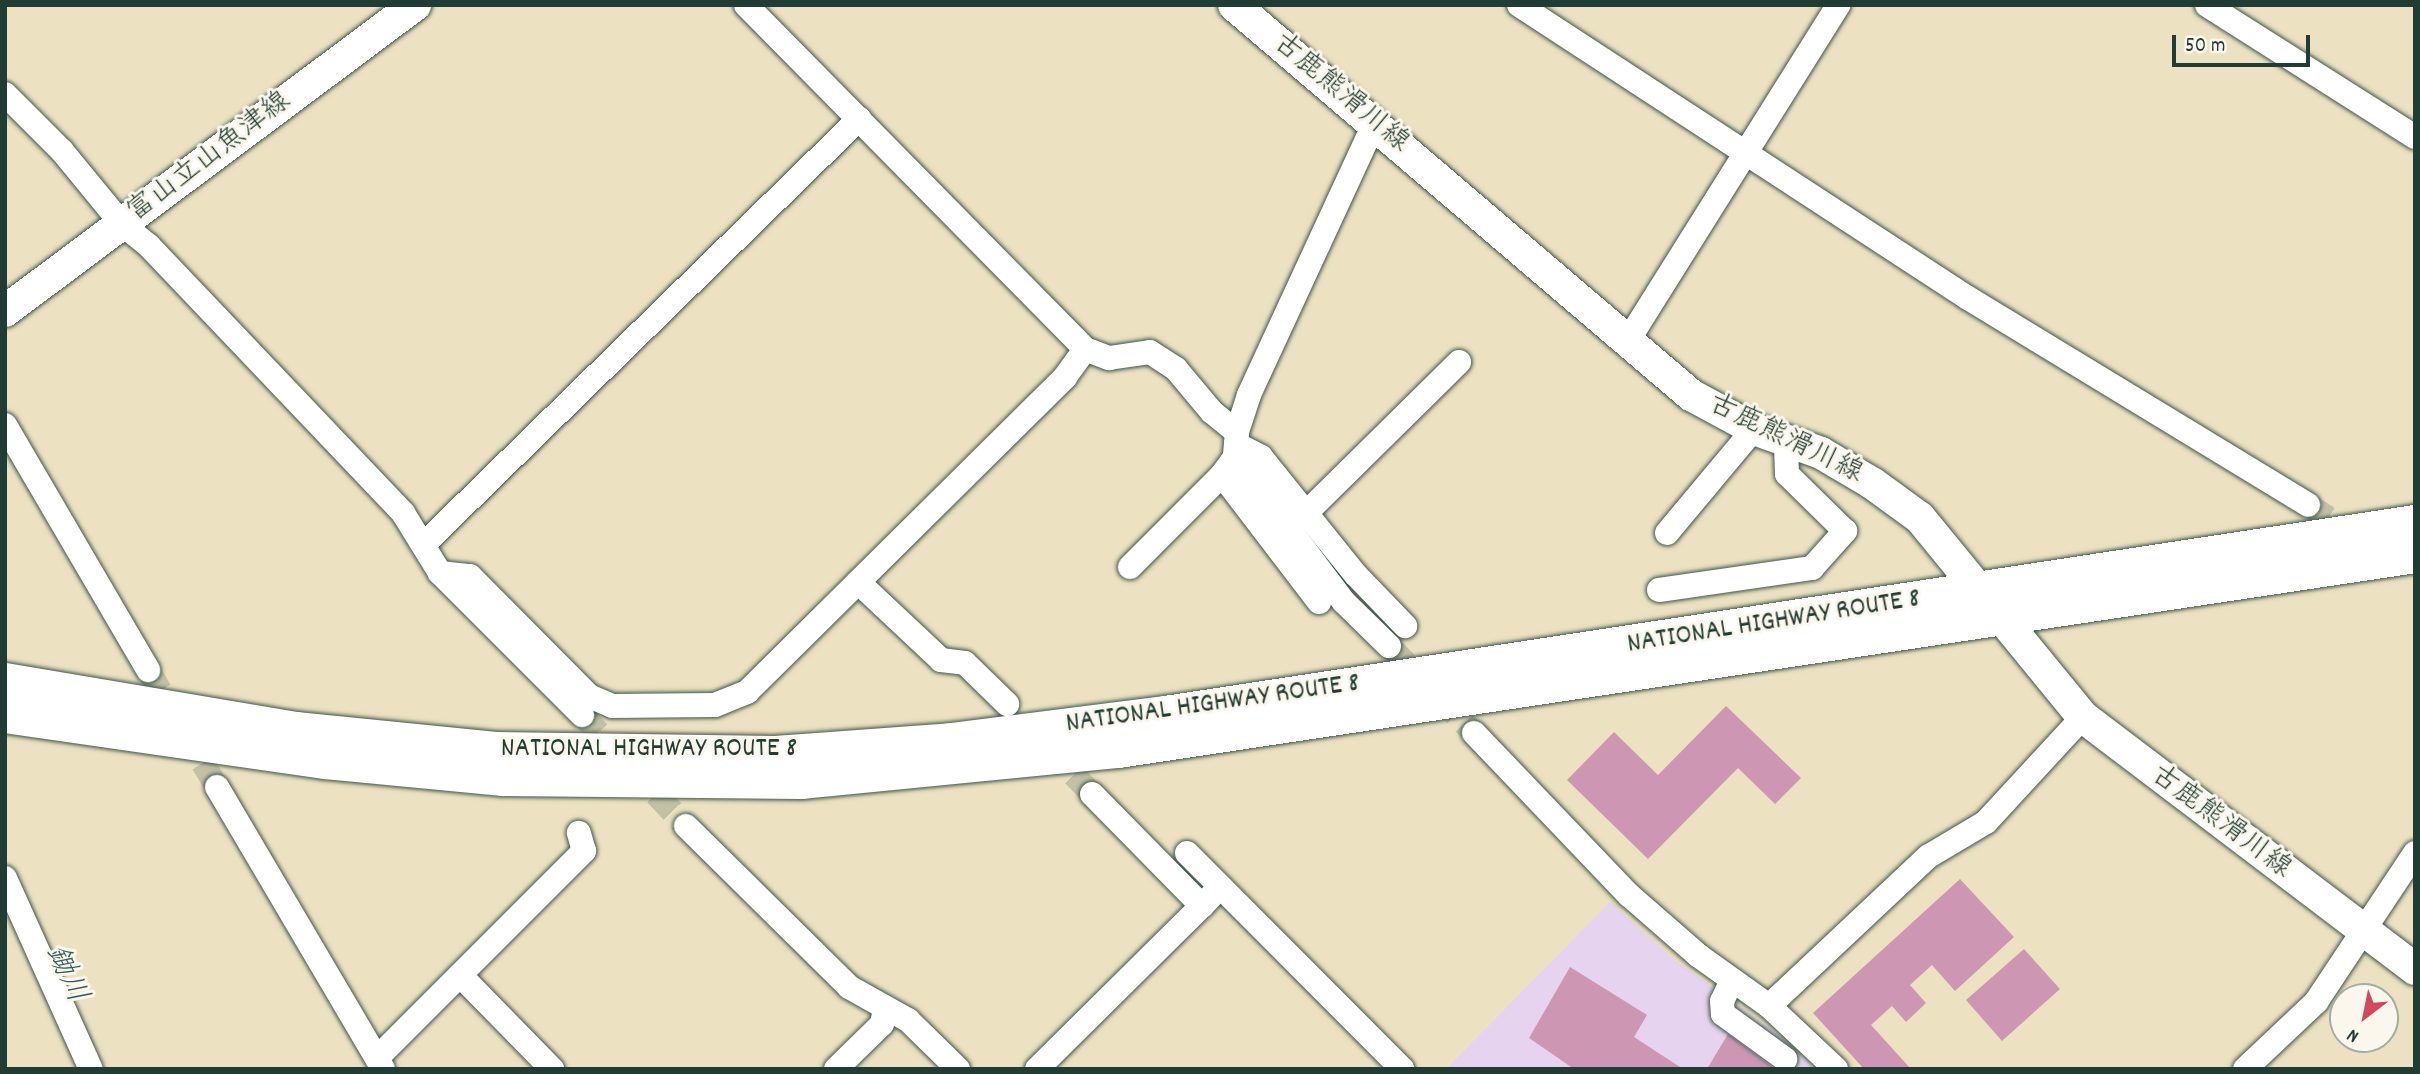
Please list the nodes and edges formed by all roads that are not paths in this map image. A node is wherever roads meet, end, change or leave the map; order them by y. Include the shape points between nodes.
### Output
1 (415, 5) edge
2 (746, 5) edge
3 (1518, 5) edge
4 (1838, 5) edge
5 (2207, 5) edge
6 (1236, 6) edge
7 (5, 94) edge
8 (859, 119) junction
9 (1375, 122) junction
10 (2415, 137) edge
11 (1745, 152) junction
12 (122, 224) junction
13 (5, 311) edge
14 (1627, 342) junction
15 (1086, 349) junction
16 (1459, 362) dead end
17 (5, 425) edge
18 (1754, 429) junction
19 (1786, 442) junction
20 (1232, 452) junction
21 (2308, 505) tunnel mouth
22 (1306, 513) junction
23 (2415, 523) edge
24 (1667, 533) dead end
25 (423, 545) junction
26 (2415, 554) edge
27 (1130, 567) dead end
28 (440, 573) junction
29 (858, 582) junction
30 (1659, 590) dead end
31 (1320, 601) dead end
32 (1991, 601) junction
33 (1405, 626) tunnel mouth
34 (1389, 646) tunnel mouth
35 (149, 670) tunnel mouth
36 (5, 681) edge
37 (1007, 704) dead end
38 (5, 714) edge
39 (582, 715) tunnel mouth
40 (2083, 717) junction
41 (1474, 733) tunnel mouth
42 (217, 787) tunnel mouth
43 (1092, 794) tunnel mouth
44 (687, 826) tunnel mouth
45 (579, 833) dead end
46 (1187, 853) dead end
47 (2415, 853) edge
48 (5, 878) edge
49 (1210, 897) junction
50 (2365, 933) junction
51 (2415, 969) edge
52 (460, 975) junction
53 (1732, 980) junction
54 (1769, 1006) junction
55 (885, 1009) junction
56 (1785, 1059) dead end
57 (380, 1064) edge
58 (91, 1069) edge
59 (552, 1069) edge
60 (836, 1069) edge
61 (958, 1069) edge
62 (1037, 1069) edge
63 (1402, 1069) edge
64 (1836, 1069) edge
65 (2245, 1069) edge

1 - 12 main road, 富山立山魚津線
2 - 8 street
3 - 11 street
4 - 11 street
5 - 10 street
6 - 9 main road, 古鹿熊滑川線
7 - 12 street via 62,151
8 - 15 street
8 - 25 street
9 - 14 main road, 古鹿熊滑川線
9 - 20 street via 1313,249
11 - 14 street
11 - 21 street via 1957,291
12 - 13 main road, 富山立山魚津線
12 - 25 street via 149,246 403,513
14 - 18 main road, 古鹿熊滑川線 via 1691,395
15 - 20 street via 1109,358 1150,352 1176,369
15 - 29 street via 1065,377
16 - 22 street
17 - 35 street
18 - 19 main road, 古鹿熊滑川線
18 - 24 street
19 - 30 street via 1787,474 1845,531 1812,568
19 - 32 main road, 古鹿熊滑川線 via 1821,453 1920,519
20 - 22 street via 1261,457
20 - 27 street
20 - 31 street
20 - 34 street via 1344,602
22 - 33 street
23 - 32 highway, NATIONAL HIGHWAY ROUTE 8
25 - 28 street
26 - 32 highway, NATIONAL HIGHWAY ROUTE 8
28 - 29 street via 470,576 589,696 612,706 715,705 747,692
28 - 39 street
29 - 37 street via 941,660 965,663
32 - 36 highway, NATIONAL HIGHWAY ROUTE 8 via 951,741 775,754 495,750 295,730
32 - 38 highway, NATIONAL HIGHWAY ROUTE 8 via 1118,749 801,780 502,777 325,760
32 - 40 main road, 古鹿熊滑川線 via 2024,650
40 - 50 main road, 古鹿熊滑川線
40 - 54 street via 1986,822 1928,856
41 - 53 street via 1629,895
42 - 57 street
43 - 49 street
44 - 55 street via 849,987
45 - 52 street via 584,851
46 - 49 street
47 - 50 street
48 - 58 street
49 - 62 street
49 - 63 street
50 - 51 main road, 古鹿熊滑川線
50 - 65 street via 2316,1002
52 - 57 street
52 - 59 street
53 - 54 street
53 - 56 street via 1722,1001 1723,1014
54 - 64 street
55 - 60 street via 883,1024
55 - 61 street via 908,1020

